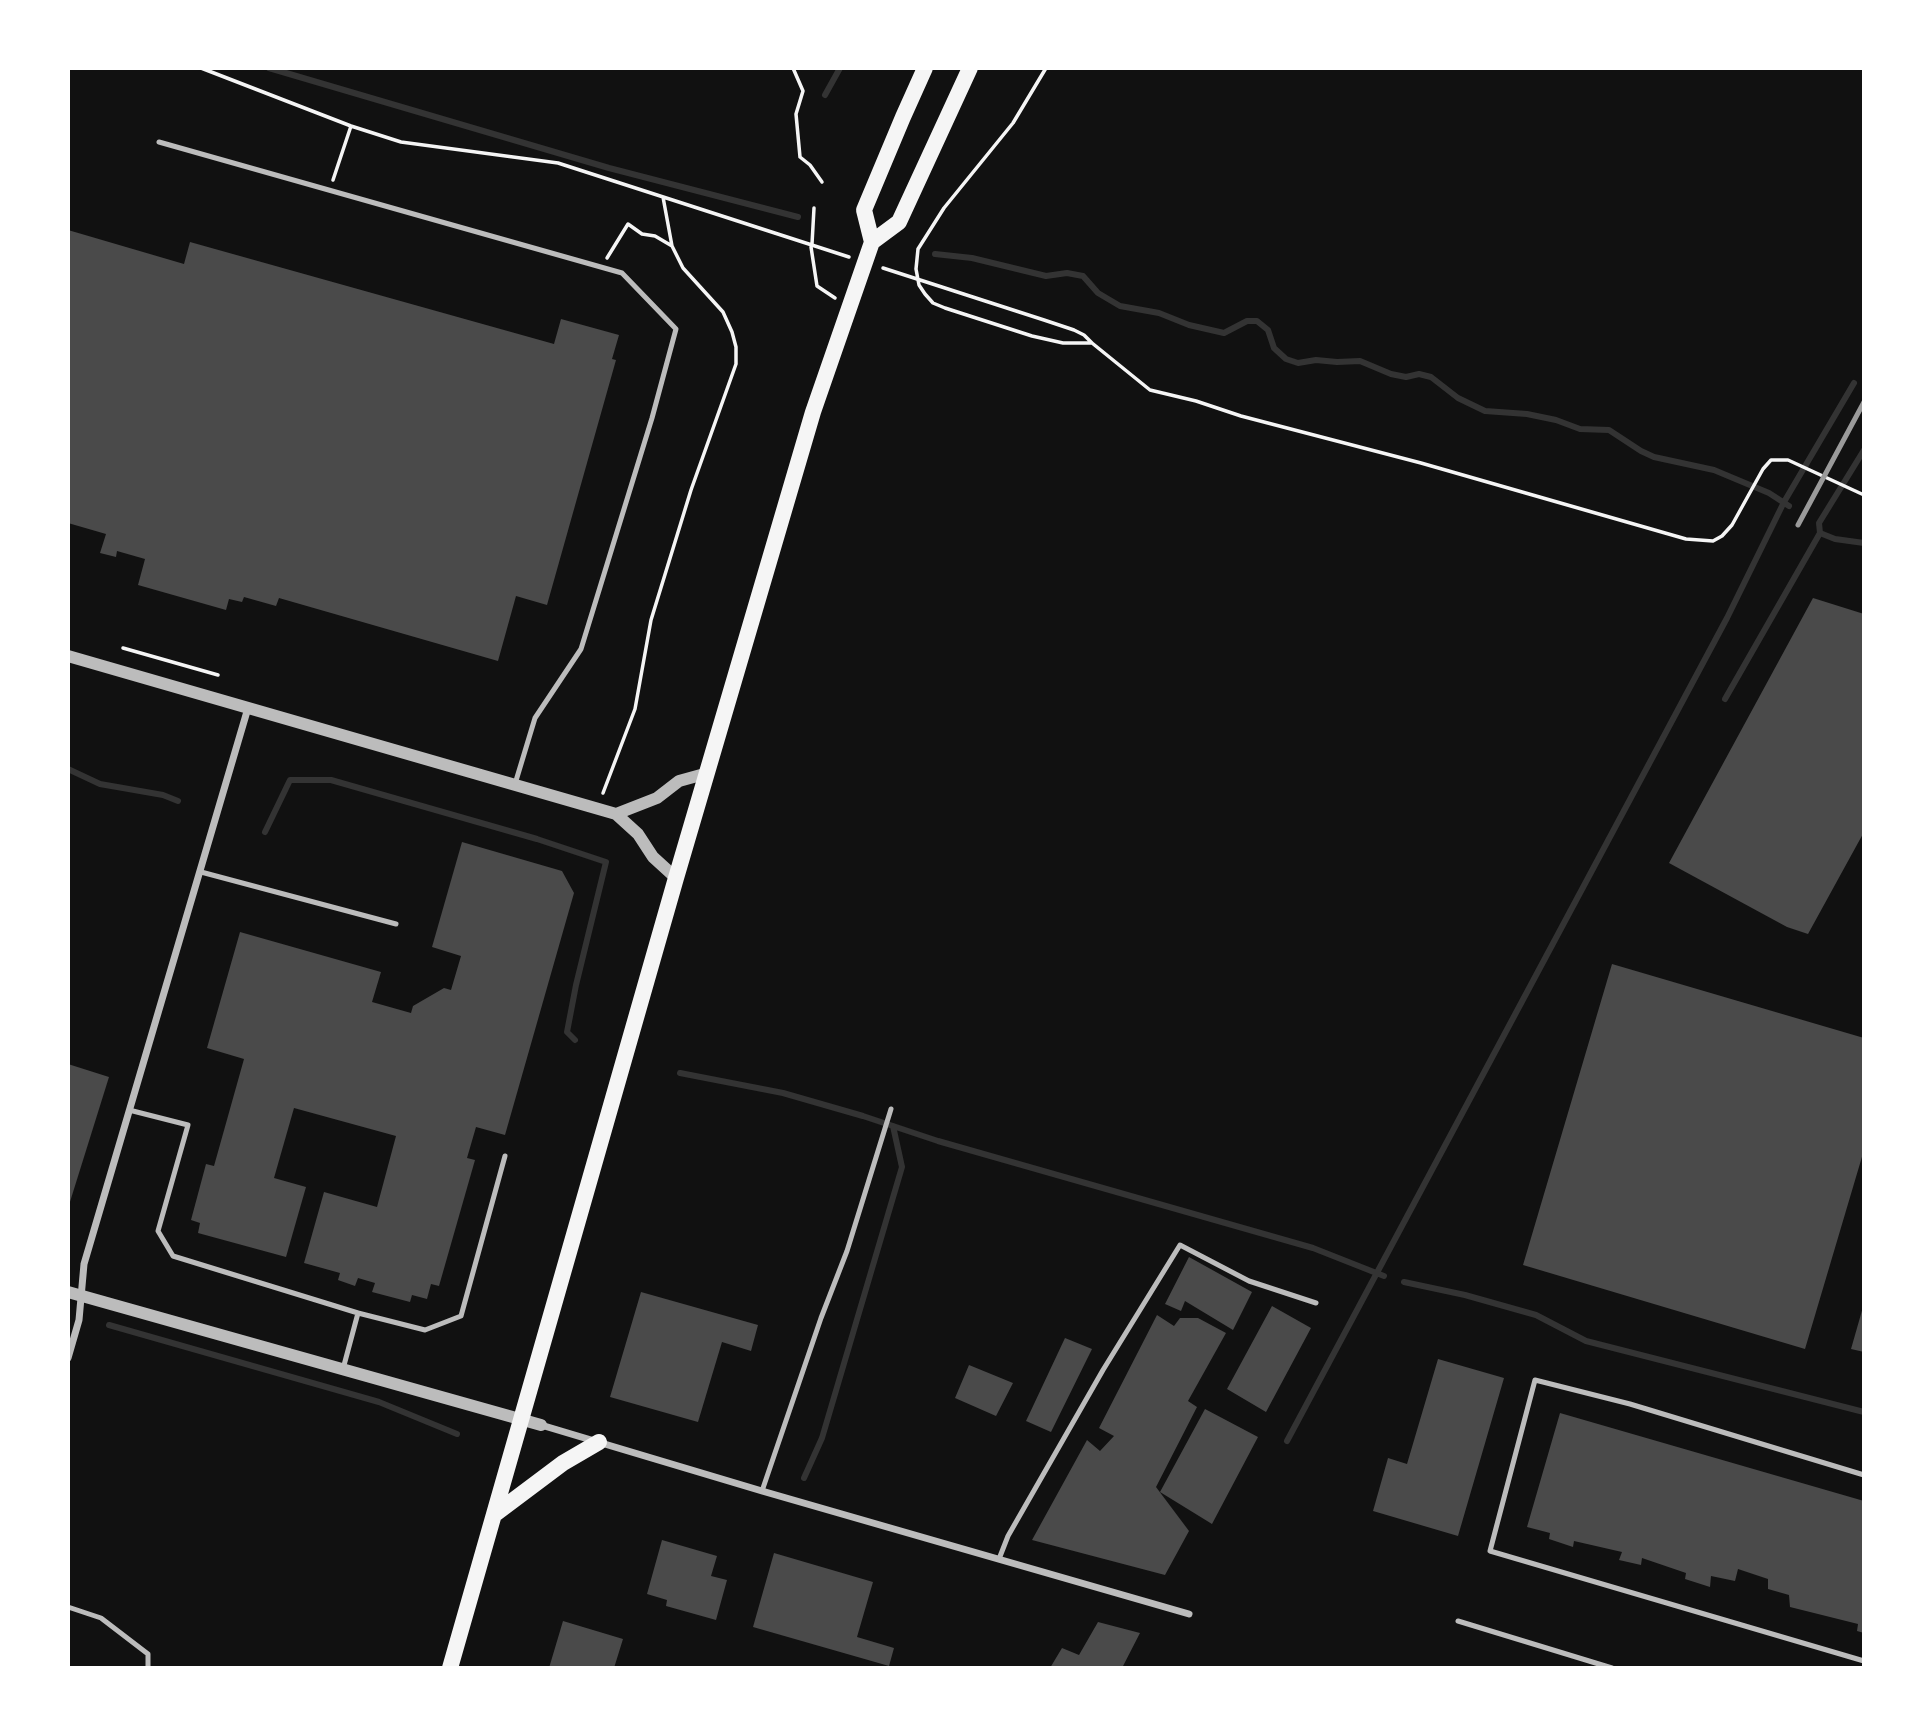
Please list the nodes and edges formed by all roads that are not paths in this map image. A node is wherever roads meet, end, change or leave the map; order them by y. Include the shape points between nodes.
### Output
1 (925, 68) edge
2 (970, 68) edge
3 (159, 142) dead end
4 (872, 242) junction
5 (68, 656) edge
6 (248, 708) junction
7 (708, 773) junction
8 (515, 784) junction
9 (616, 814) junction
10 (201, 872) junction
11 (676, 878) junction
12 (396, 924) dead end
13 (891, 1109) dead end
14 (129, 1110) junction
15 (505, 1156) dead end
16 (75, 1294) edge
17 (1316, 1303) dead end
18 (358, 1313) junction
19 (68, 1358) edge
20 (343, 1369) junction
21 (521, 1420) junction
22 (541, 1425) joint
23 (599, 1442) junction
24 (1864, 1475) edge
25 (762, 1492) junction
26 (495, 1514) junction
27 (999, 1559) junction
28 (68, 1607) edge
29 (1189, 1614) dead end
30 (1458, 1621) dead end
31 (1864, 1661) edge
32 (148, 1668) edge
33 (450, 1668) edge
34 (1612, 1668) edge

1 - 4 main road via 864,210
2 - 4 main road via 899,222
3 - 8 lane via 622,273 676,329 580,649 535,718
4 - 7 main road via 813,412
5 - 6 street
6 - 8 street
6 - 10 street
7 - 9 street via 679,781 657,798
7 - 11 main road
8 - 9 street
9 - 11 street
10 - 12 lane
10 - 14 street
11 - 21 main road
13 - 25 lane
14 - 16 street
14 - 18 lane via 188,1125 158,1231 173,1256
15 - 18 lane via 461,1316 425,1330
16 - 19 street via 79,1320
16 - 20 street
17 - 27 lane via 1249,1281 1180,1245 1103,1370
18 - 20 lane
20 - 21 street
21 - 22 street
21 - 26 main road
22 - 23 street
23 - 25 street
23 - 26 main road
24 - 31 lane via 1535,1380 1490,1550
25 - 27 street
26 - 33 main road
27 - 29 street
28 - 32 lane via 101,1618 148,1654
30 - 34 lane

